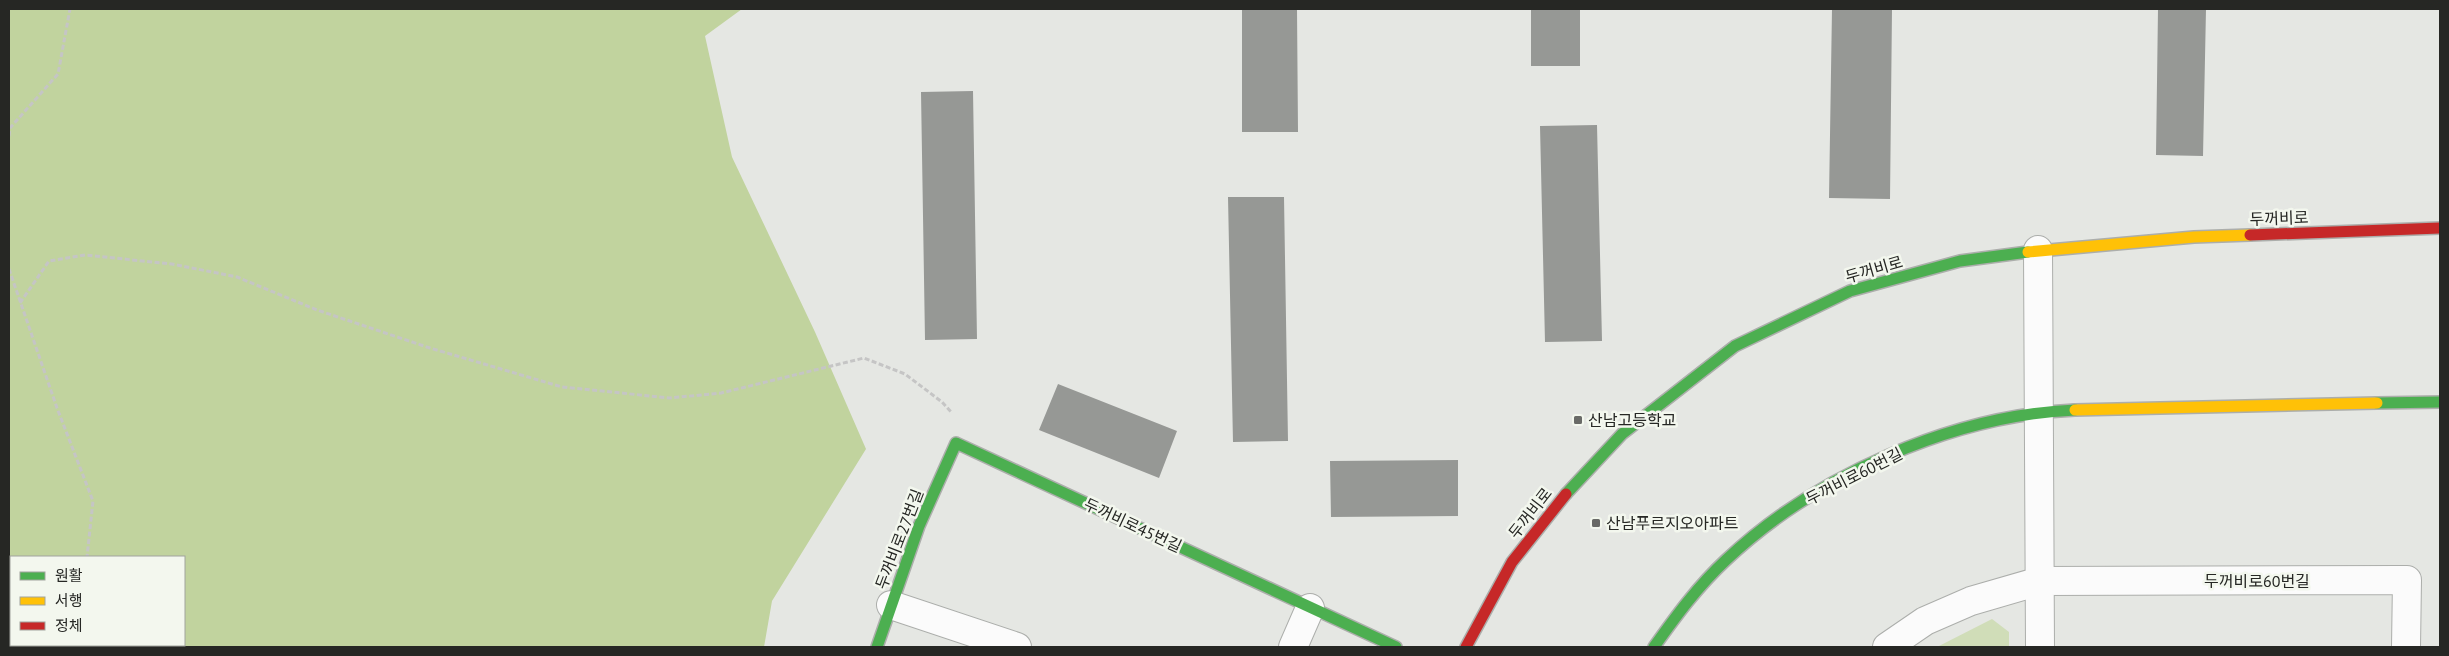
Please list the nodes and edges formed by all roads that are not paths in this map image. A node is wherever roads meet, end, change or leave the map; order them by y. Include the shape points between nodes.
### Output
1 (2440, 228) edge
2 (2038, 250) junction
3 (2440, 402) edge
4 (2039, 412) junction
5 (956, 443) joint
6 (2040, 581) junction
7 (891, 605) junction
8 (1310, 608) junction
9 (877, 647) edge
10 (1016, 647) edge
11 (1293, 647) edge
12 (1396, 647) edge
13 (1466, 647) edge
14 (1654, 647) edge
15 (1887, 647) edge
16 (2040, 647) edge
17 (2406, 647) edge

1 - 2 street, 두꺼비로 via 2194,237
2 - 4 street
2 - 13 street, 두꺼비로 via 1960,262 1850,291 1735,346 1622,434 1558,502 1512,562
3 - 4 street, 두꺼비로60번길
4 - 6 street
4 - 14 street, 두꺼비로60번길 via 1979,423 1884,457 1815,492 1748,541 1696,591
5 - 7 street, 두꺼비로27번길 via 919,526
5 - 8 street, 두꺼비로45번길
6 - 15 street, 두꺼비로60번길 via 1972,600 1924,621
6 - 16 street
6 - 17 street, 두꺼비로60번길 via 2407,580
7 - 9 street, 두꺼비로27번길
7 - 10 street
8 - 11 street
8 - 12 street, 두꺼비로45번길

